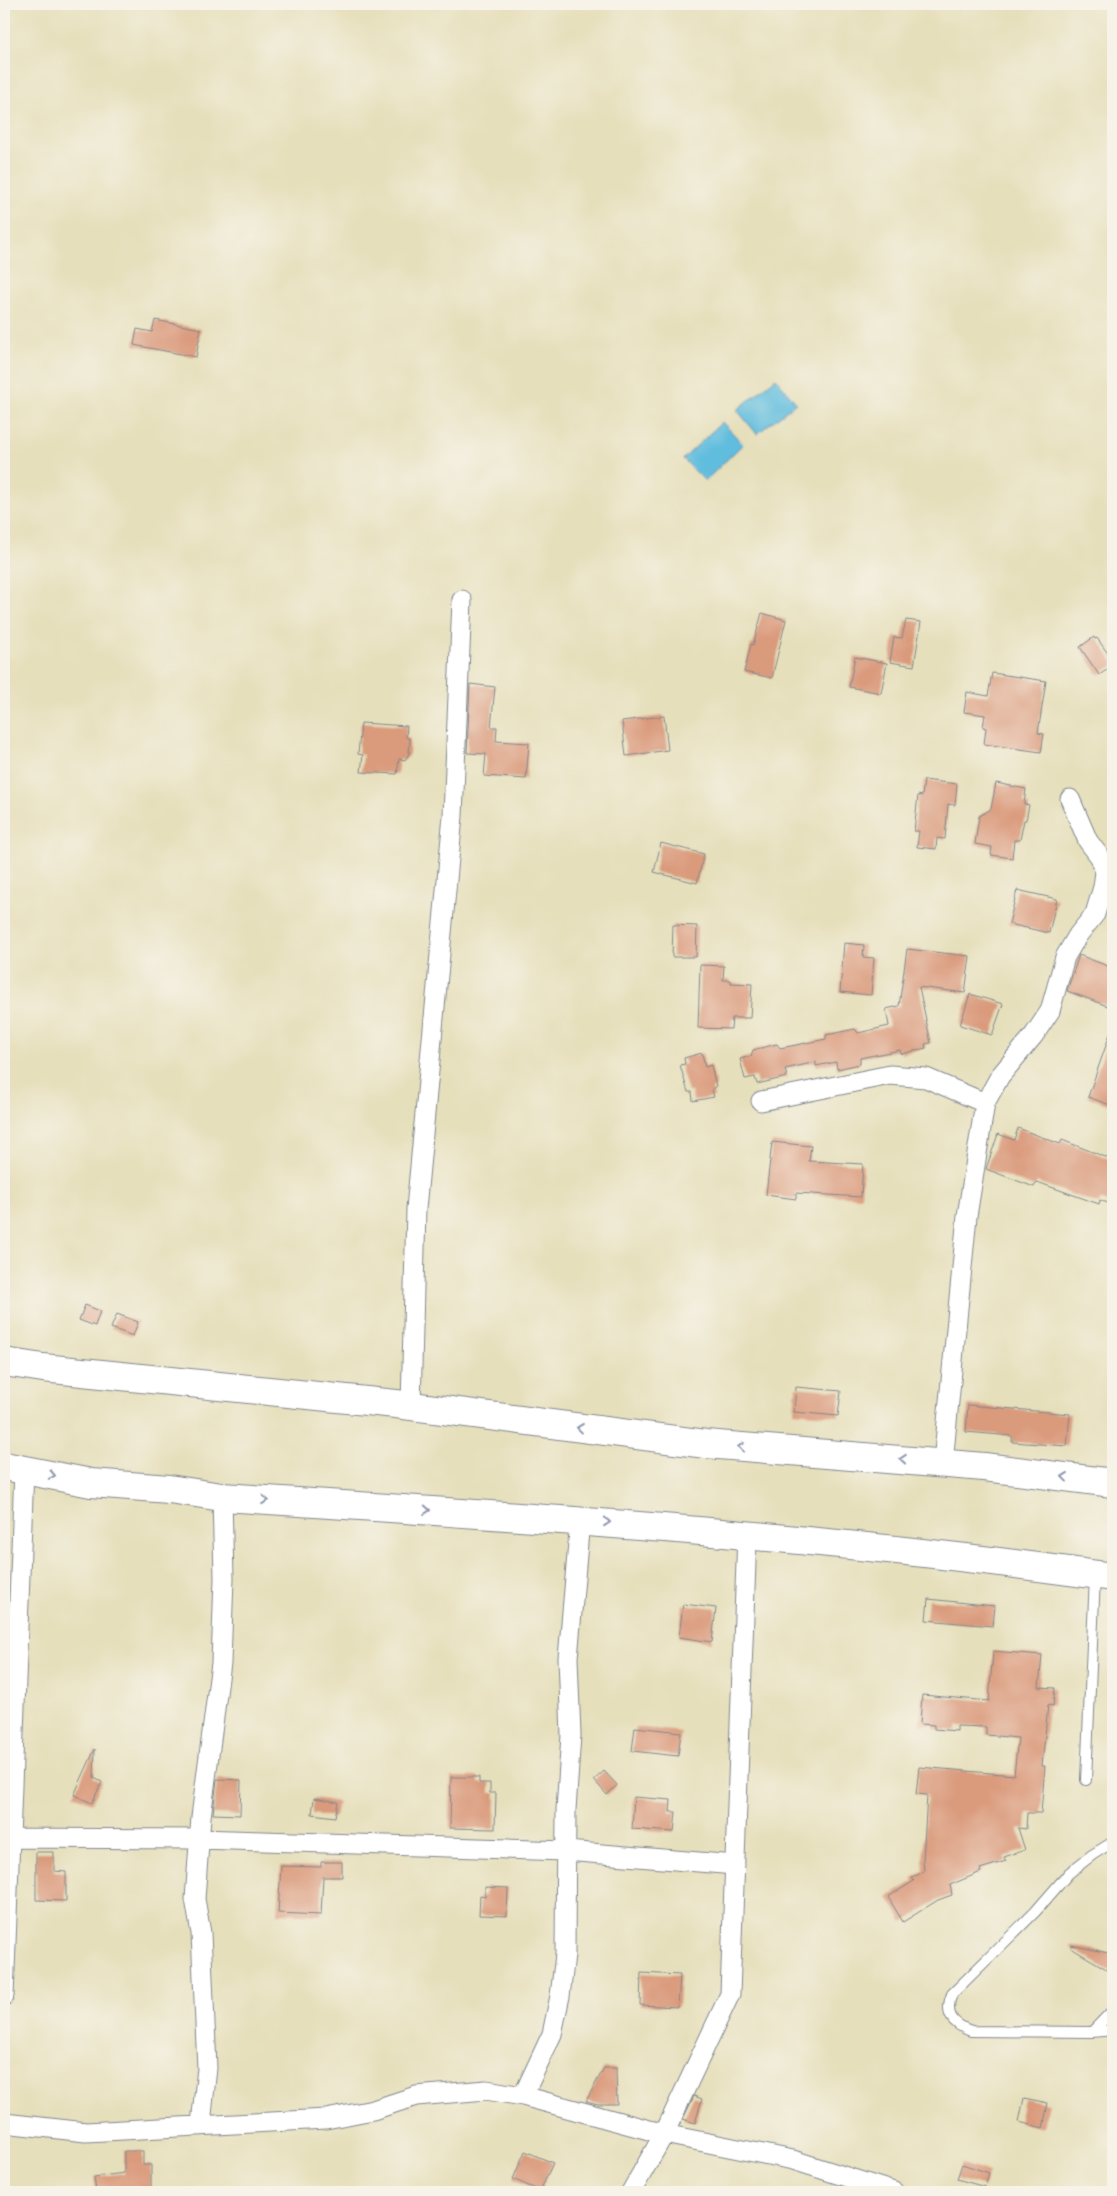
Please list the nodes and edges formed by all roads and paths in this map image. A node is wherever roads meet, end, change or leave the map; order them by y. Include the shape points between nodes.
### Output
1 (462, 600) dead end
2 (1070, 799) dead end
3 (761, 1101) dead end
4 (985, 1103) junction
5 (4, 1362) edge
6 (410, 1406) junction
7 (943, 1463) junction
8 (14, 1468) edge
9 (1113, 1483) edge
10 (222, 1497) junction
11 (580, 1520) junction
12 (748, 1535) junction
13 (1104, 1576) edge
14 (1086, 1780) dead end
15 (7, 1838) edge
16 (200, 1840) junction
17 (1113, 1842) edge
18 (566, 1852) junction
19 (735, 1865) junction
20 (4, 1996) edge
21 (1113, 2010) edge
22 (1113, 2030) edge
23 (1092, 2032) junction
24 (523, 2096) junction
25 (4, 2123) edge
26 (201, 2124) junction
27 (664, 2134) junction
28 (630, 2192) edge
29 (894, 2192) edge

1 - 6 street via 454,816 416,1209
2 - 4 street via 1088,841 1100,856 1105,872 1104,887 1095,914 1065,957 1050,1011 1000,1076
3 - 4 street via 890,1075 926,1078
4 - 7 street via 967,1216
5 - 6 street
7 -> 6 street via 706,1444
9 -> 7 street
8 -> 10 street via 91,1483
8 - 15 street
10 -> 11 street
10 - 16 street via 221,1663
11 -> 12 street
11 - 18 street via 568,1658 571,1735
12 - 13 street via 831,1542
12 - 19 street
13 - 14 lane
15 - 16 street
15 - 20 street
16 - 18 street
16 - 26 street via 195,1899 200,1933 207,2068
17 - 23 lane via 1070,1873 952,1994 949,2008 957,2026 971,2031
18 - 19 street
18 - 24 street via 565,1955 560,1996 552,2034
19 - 27 street via 730,1994
21 - 23 lane
22 - 23 lane
24 - 26 street via 486,2090 416,2096 373,2110 326,2119
24 - 27 street
25 - 26 street via 86,2132
27 - 28 street
27 - 29 street via 793,2160

